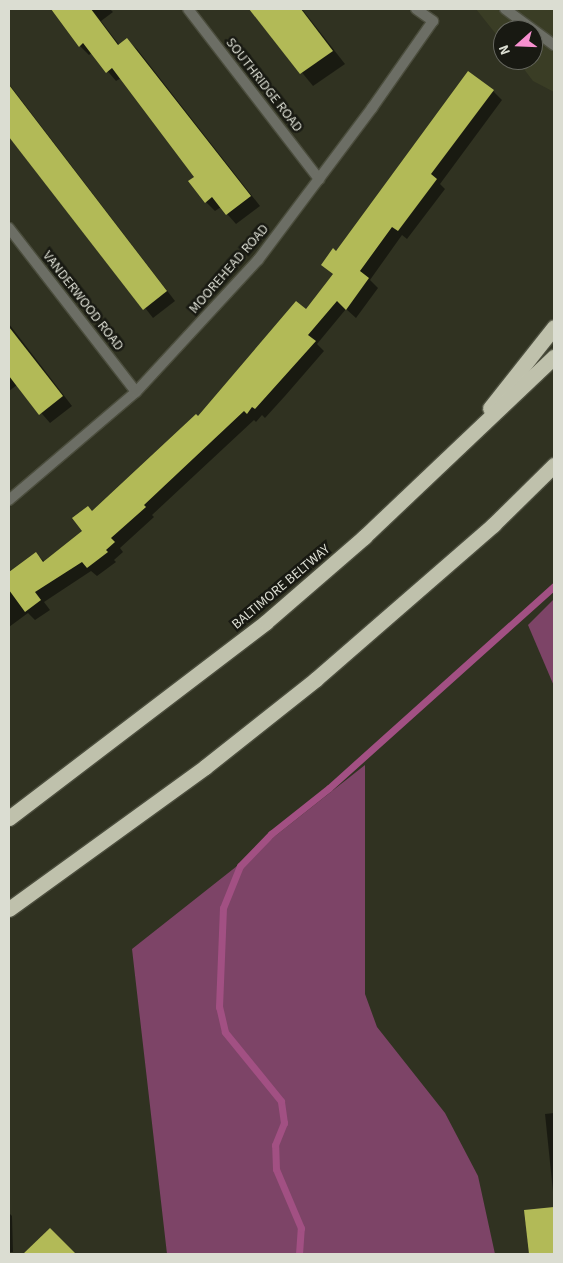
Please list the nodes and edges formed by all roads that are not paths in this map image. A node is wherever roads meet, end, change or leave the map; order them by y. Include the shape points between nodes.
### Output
1 (188, 9) edge
2 (416, 9) edge
3 (505, 9) edge
4 (554, 45) edge
5 (319, 179) junction
6 (9, 228) edge
7 (554, 326) edge
8 (554, 356) edge
9 (136, 392) junction
10 (458, 450) junction
11 (554, 465) edge
12 (9, 500) edge
13 (9, 818) edge
14 (9, 909) edge

1 - 5 street, SOUTHRIDGE ROAD
2 - 5 street, MOOREHEAD ROAD via 432,21
3 - 4 street
5 - 9 street, MOOREHEAD ROAD via 258,260
6 - 9 street, VANDERWOOD ROAD
7 - 10 highway
8 - 10 highway, BALTIMORE BELTWAY
9 - 12 street, MOOREHEAD ROAD
10 - 13 highway, BALTIMORE BELTWAY via 266,622
11 - 14 highway via 493,524 316,679 205,767

